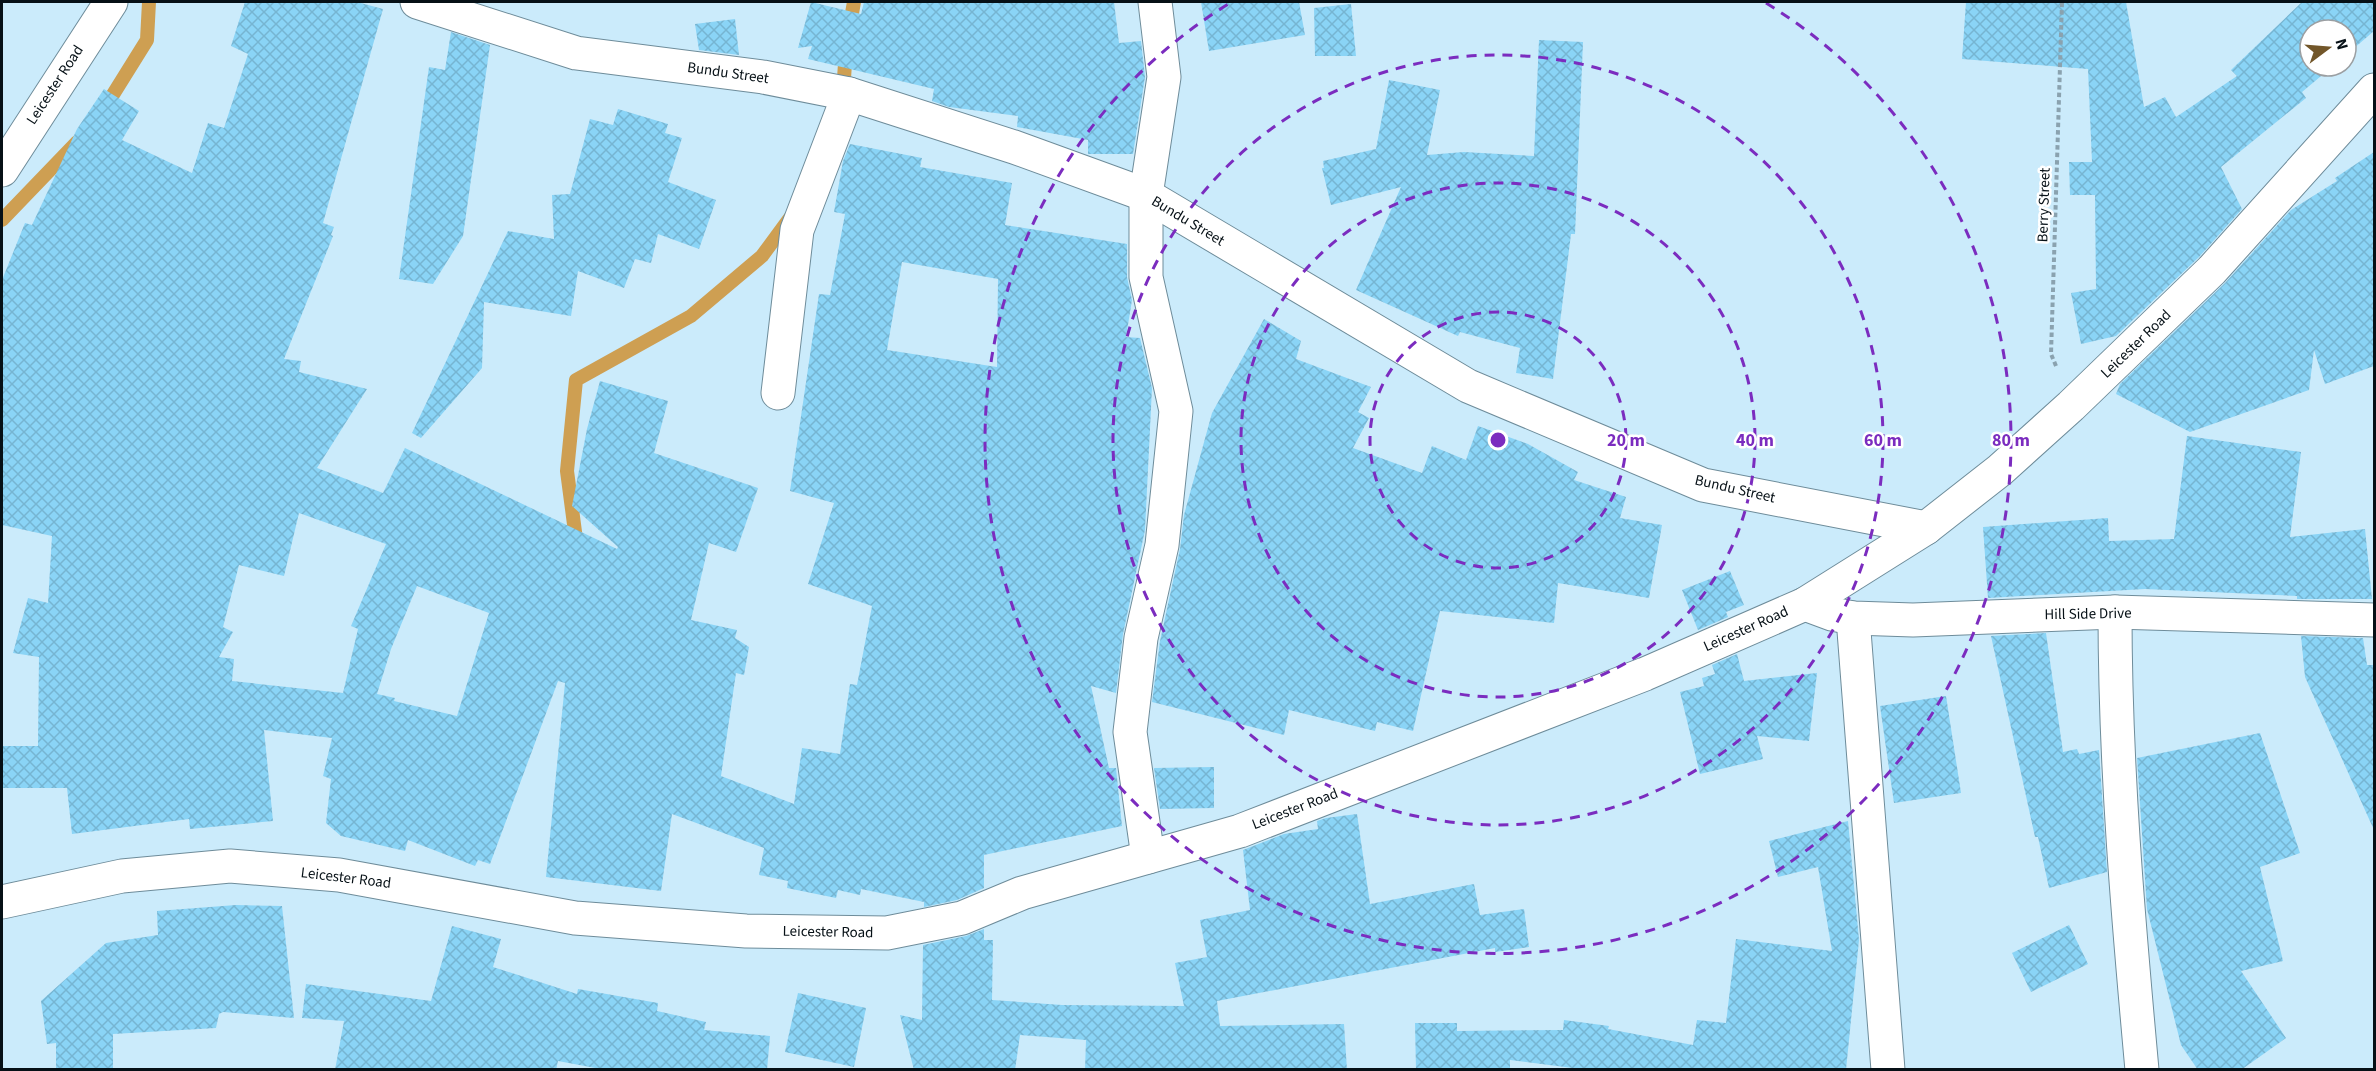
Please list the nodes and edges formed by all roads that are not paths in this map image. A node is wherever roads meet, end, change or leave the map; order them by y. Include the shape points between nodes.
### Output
1 (111, 2) edge
2 (417, 2) edge
3 (1155, 2) edge
4 (2374, 90) edge
5 (849, 94) junction
6 (2, 170) edge
7 (1146, 195) junction
8 (778, 393) dead end
9 (1926, 528) junction
10 (1805, 604) junction
11 (2115, 612) junction
12 (1853, 618) junction
13 (2374, 620) edge
14 (1148, 857) junction
15 (2, 902) edge
16 (1888, 1070) edge
17 (2142, 1070) edge

1 - 6 street, Leicester Road
2 - 5 street, Bundu Street via 576,53 763,77
3 - 7 street via 1164,77
4 - 9 street, Leicester Road via 2212,270 2071,406 2000,470
5 - 7 street, Bundu Street
5 - 8 street via 796,230
7 - 9 street, Bundu Street via 1468,386 1703,485
7 - 14 street via 1146,277 1176,411 1162,545 1141,638 1130,732
9 - 10 street, Leicester Road
10 - 12 street, Hill Side Drive
10 - 14 street, Leicester Road via 1645,674 1262,822
11 - 12 street, Hill Side Drive via 1913,620
11 - 13 street, Hill Side Drive
11 - 17 street via 2122,854
12 - 16 street
14 - 15 street, Leicester Road via 1022,893 962,918 887,933 746,931 574,918 339,875 230,866 122,876

